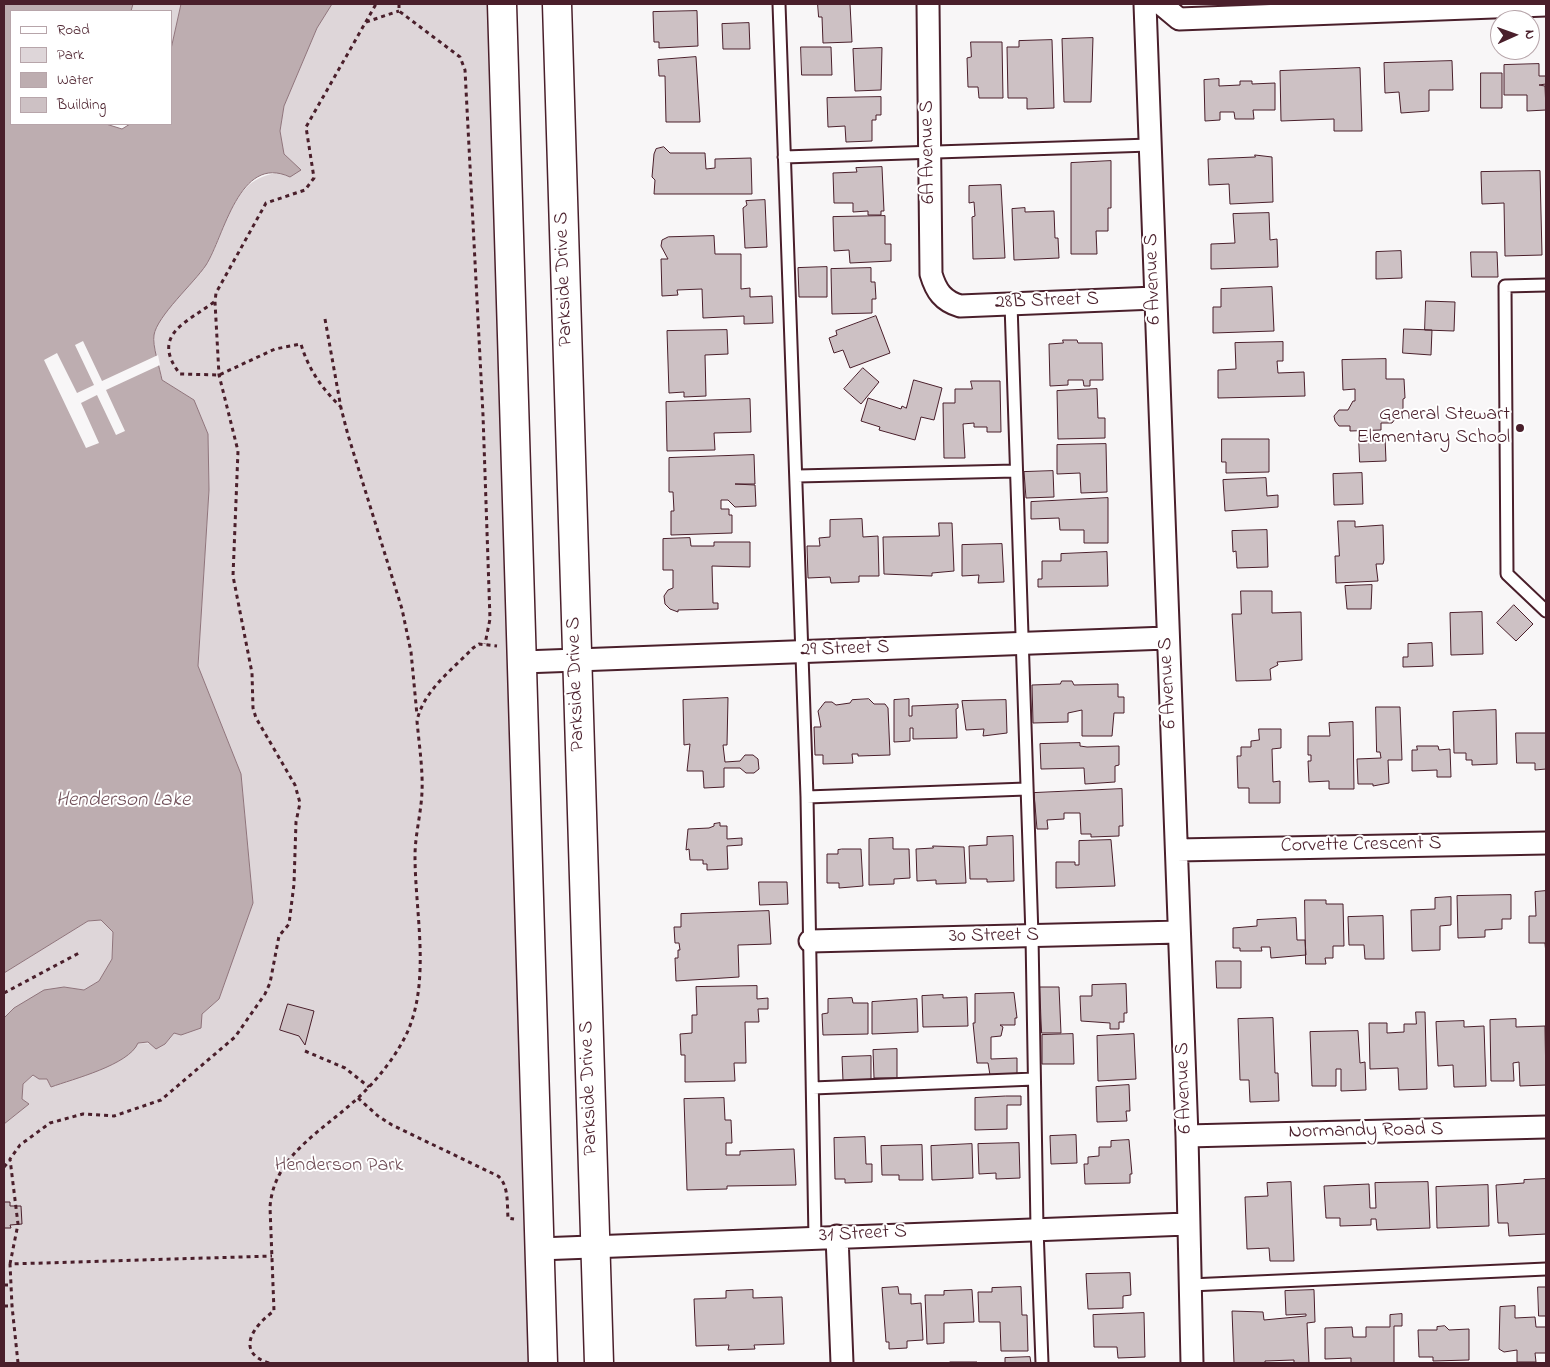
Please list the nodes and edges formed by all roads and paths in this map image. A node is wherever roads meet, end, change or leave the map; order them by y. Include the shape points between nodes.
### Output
1 (376, 4) edge
2 (399, 4) edge
3 (502, 4) edge
4 (557, 4) edge
5 (779, 4) edge
6 (928, 4) edge
7 (1145, 4) edge
8 (1161, 4) edge
9 (1546, 6) edge
10 (399, 11) junction
11 (365, 22) junction
12 (1150, 145) junction
13 (929, 152) junction
14 (784, 157) junction
15 (1546, 285) edge
16 (942, 297) joint
17 (1155, 298) junction
18 (215, 302) junction
19 (1011, 304) junction
20 (326, 319) dead end
21 (219, 375) junction
22 (341, 408) junction
23 (1015, 471) junction
24 (797, 476) junction
25 (1546, 611) edge
26 (1167, 638) junction
27 (1021, 643) junction
28 (485, 644) junction
29 (801, 651) junction
30 (522, 653) junction
31 (576, 660) junction
32 (417, 721) junction
33 (1026, 789) junction
34 (807, 797) junction
35 (1546, 843) edge
36 (1176, 850) junction
37 (1179, 932) junction
38 (1032, 936) junction
39 (810, 941) junction
40 (79, 952) dead end
41 (4, 993) edge
42 (305, 1051) dead end
43 (1034, 1079) junction
44 (369, 1087) junction
45 (813, 1088) junction
46 (358, 1098) junction
47 (1546, 1127) edge
48 (1186, 1136) junction
49 (10, 1159) junction
50 (4, 1167) edge
51 (538, 1222) junction
52 (1187, 1224) junction
53 (1037, 1228) junction
54 (837, 1236) junction
55 (815, 1238) junction
56 (594, 1246) junction
57 (539, 1249) junction
58 (272, 1256) junction
59 (10, 1264) junction
60 (1546, 1269) edge
61 (11, 1285) junction
62 (1190, 1285) junction
63 (4, 1286) edge
64 (4, 1306) edge
65 (12, 1306) junction
66 (18, 1363) edge
67 (269, 1363) edge
68 (543, 1363) edge
69 (598, 1363) edge
70 (842, 1363) edge
71 (1042, 1363) edge
72 (1192, 1363) edge

1 - 11 path
2 - 10 path
3 - 30 street
4 - 31 street, Parkside Drive S
5 - 14 lane
6 - 13 street, 6A Avenue S
7 - 12 street, 6 Avenue S
8 - 9 street via 1179,19
10 - 11 path
10 - 28 path via 460,57 465,70 483,415 490,620
11 - 18 path via 306,127 314,178 305,190 266,202 216,293
12 - 13 lane
12 - 17 street, 6 Avenue S
13 - 14 lane
13 - 16 street, 6A Avenue S via 932,274 935,289
14 - 24 lane
15 - 25 lane via 1505,286 1507,574
16 - 19 street, 28B Street S via 950,304 960,306
17 - 19 street, 28B Street S
17 - 26 street, 6 Avenue S
18 - 21 path
18 - 21 path via 172,332 168,345 169,361 180,374
19 - 23 lane
20 - 22 path
21 - 22 path via 275,349 301,344 313,373
21 - 49 path via 238,450 233,576 252,673 253,708 295,785 300,803 289,924 279,936 265,994 235,1036 162,1100 114,1116 83,1114 50,1123 20,1145
22 - 32 path via 402,609 411,652
23 - 24 lane
23 - 27 lane
24 - 29 lane
26 - 27 street, 29 Street S
26 - 36 street, 6 Avenue S
27 - 29 street, 29 Street S
27 - 33 lane
28 - 30 path
28 - 32 path via 473,648 426,698
29 - 31 street, 29 Street S
29 - 34 lane
30 - 31 street, 29 Street S
30 - 51 street
31 - 56 street, Parkside Drive S
32 - 44 path via 422,790 415,844 418,990 407,1032
33 - 34 lane
33 - 38 lane
34 - 39 lane
35 - 36 street, Corvette Crescent S
36 - 37 street, 6 Avenue S
37 - 38 street, 30 Street S
37 - 48 street, 6 Avenue S
38 - 39 street, 30 Street S
38 - 43 lane
39 - 45 lane
40 - 41 path
42 - 44 path via 334,1061
43 - 45 lane
43 - 53 lane
44 - 46 path
45 - 55 lane
46 - 51 path via 392,1125 498,1176 505,1186 508,1218
46 - 58 path via 292,1156 277,1175 271,1190
47 - 48 street, Normandy Road S
48 - 52 street, 6 Avenue S
49 - 50 path
49 - 59 path via 18,1224
51 - 57 street
52 - 53 street, 31 Street S
52 - 62 street, 6 Avenue S
53 - 54 street, 31 Street S
53 - 71 lane
54 - 55 street, 31 Street S
54 - 70 street
55 - 56 street, 31 Street S
56 - 57 street, 31 Street S
56 - 69 street, Parkside Drive S
57 - 68 street
58 - 59 path
58 - 67 path via 274,1311 259,1323 250,1342 254,1356
59 - 61 path
60 - 62 lane
61 - 63 path
61 - 65 path
62 - 72 street, 6 Avenue S
64 - 65 path
65 - 66 path

